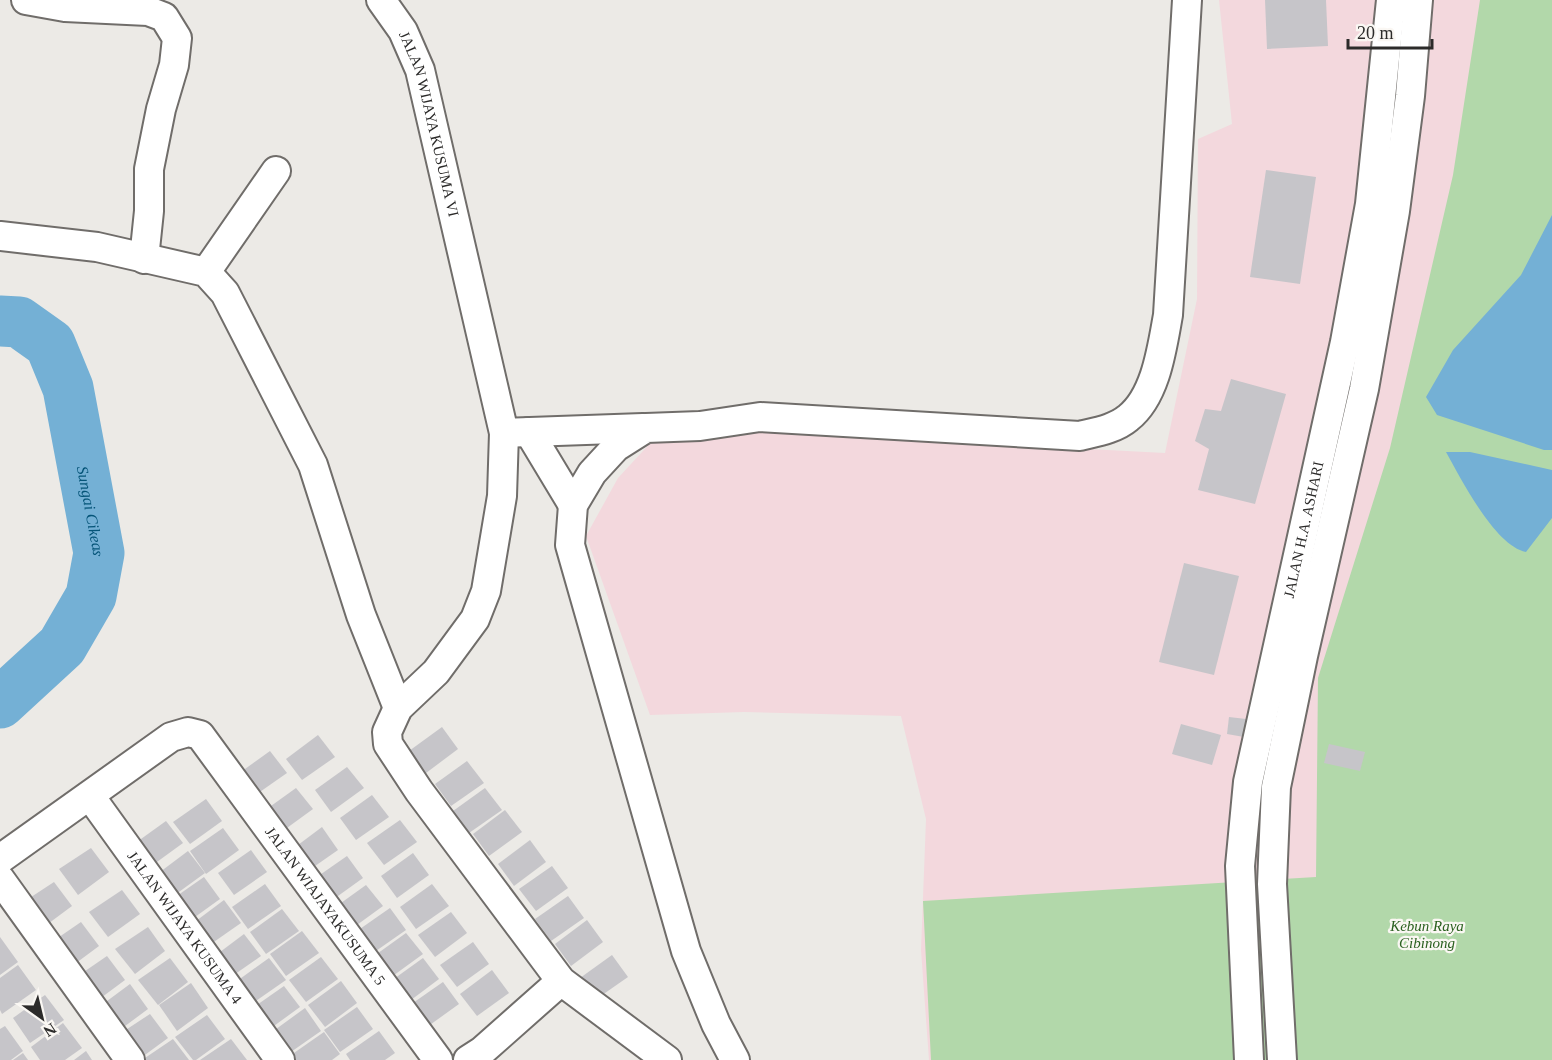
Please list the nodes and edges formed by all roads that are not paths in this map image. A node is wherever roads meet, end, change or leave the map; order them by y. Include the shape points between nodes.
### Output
1 (26, 0) edge
2 (1187, 0) edge
3 (1391, 0) edge
4 (1418, 0) edge
5 (385, 1) edge
6 (276, 171) dead end
7 (0, 236) edge
8 (144, 259) junction
9 (207, 272) junction
10 (1371, 275) junction
11 (646, 428) junction
12 (517, 433) junction
13 (573, 506) junction
14 (398, 708) junction
15 (1248, 782) junction
16 (1276, 787) junction
17 (90, 796) junction
18 (0, 859) edge
19 (0, 879) edge
20 (561, 981) junction
21 (432, 1053) edge
22 (130, 1060) edge
23 (280, 1060) edge
24 (468, 1060) edge
25 (667, 1060) edge
26 (735, 1060) edge
27 (1249, 1060) edge
28 (1282, 1060) edge

1 - 8 street via 66,7 148,11 164,17 177,38 149,169
2 - 11 street via 1168,315 1148,392 1128,418 1113,427 1080,436 760,417 700,426
3 - 10 street, JALAN H.A. ASHARI via 1372,193
4 - 10 street, JALAN H.A. ASHARI via 1410,96
5 - 12 street, JALAN WIJAYA KUSUMA VI via 420,70 461,251
6 - 9 street
7 - 8 street via 97,247
8 - 9 street
9 - 14 street via 225,293 313,465 361,615
10 - 15 street, JALAN H.A. ASHARI via 1322,455
10 - 16 street, JALAN H.A. ASHARI via 1364,389
11 - 12 street
11 - 13 street via 616,447 592,473
12 - 13 street
12 - 14 street via 486,591 475,619 436,672
13 - 26 street via 570,545 686,951
14 - 20 street via 387,732 388,744
15 - 16 street
15 - 27 street, JALAN H.A. ASHARI via 1240,866
16 - 28 street, JALAN H.A. ASHARI via 1272,884
17 - 18 street, JALAN WIAJAYAKUSUMA 5
17 - 21 street, JALAN WIAJAYAKUSUMA 5 via 171,737 188,732 200,735
17 - 23 street, JALAN WIJAYA KUSUMA 4
19 - 22 street
20 - 24 street
20 - 25 street

